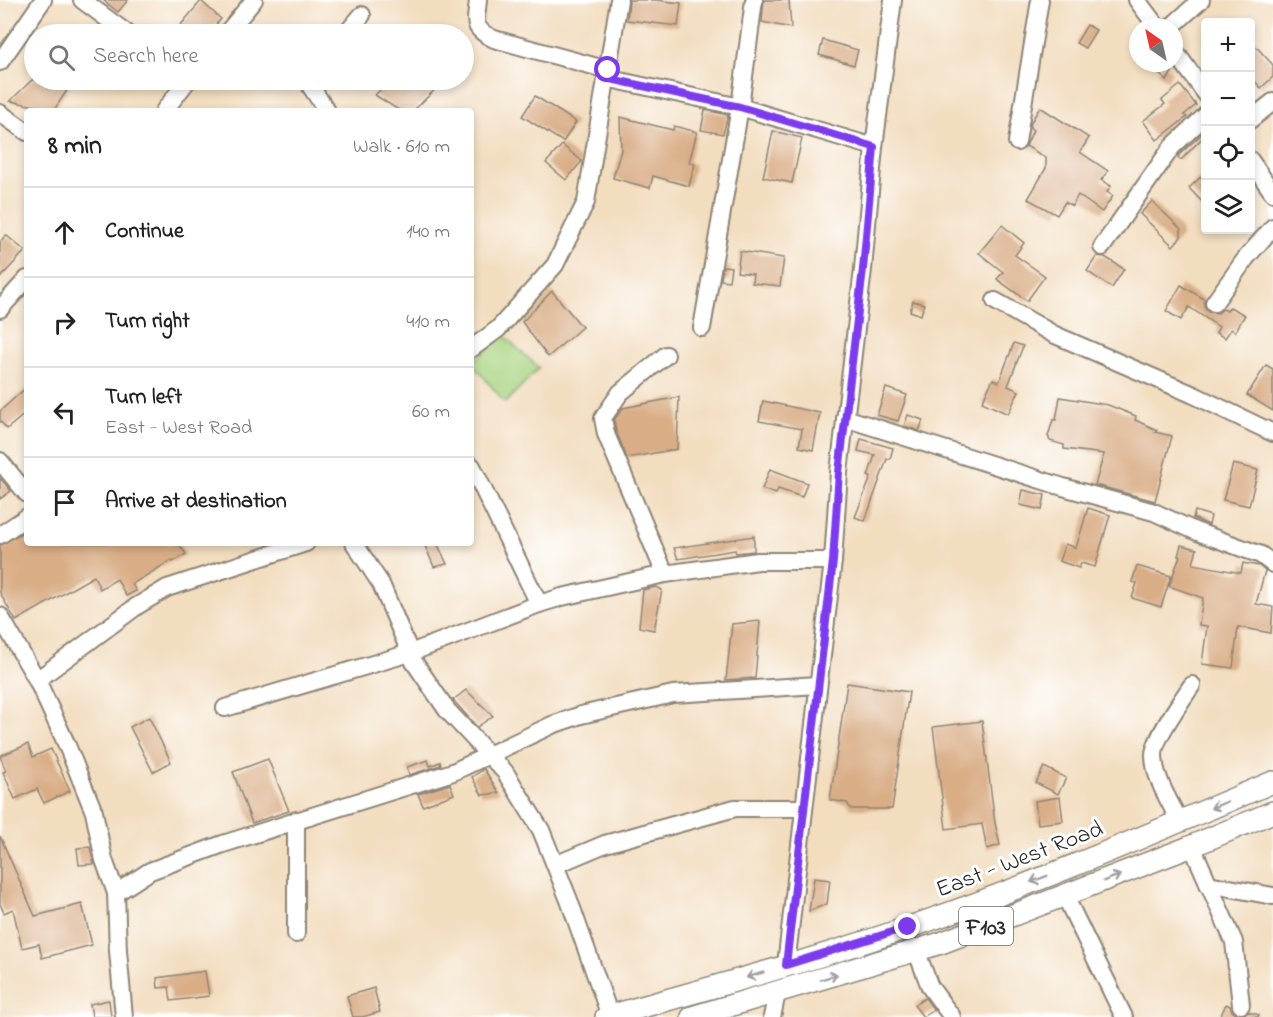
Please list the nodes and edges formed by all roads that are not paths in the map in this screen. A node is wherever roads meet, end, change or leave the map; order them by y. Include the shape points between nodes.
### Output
1 (43, 0) edge
2 (82, 0) edge
3 (254, 0) edge
4 (478, 0) edge
5 (619, 0) edge
6 (754, 0) edge
7 (893, 0) edge
8 (1040, 0) edge
9 (1137, 0) edge
10 (1201, 0) edge
11 (362, 15) dead end
12 (1150, 18) edge
13 (1181, 18) edge
14 (26, 24) edge
15 (114, 24) edge
16 (234, 24) edge
17 (354, 24) edge
18 (24, 27) edge
19 (0, 62) edge
20 (1183, 62) edge
21 (607, 74) junction
22 (1201, 87) edge
23 (180, 90) edge
24 (313, 90) edge
25 (1273, 102) edge
26 (740, 107) junction
27 (166, 108) edge
28 (325, 108) edge
29 (0, 113) edge
30 (1255, 117) edge
31 (1201, 121) edge
32 (24, 130) edge
33 (1017, 142) dead end
34 (874, 147) junction
35 (1255, 166) edge
36 (1273, 193) edge
37 (1273, 227) edge
38 (1102, 247) dead end
39 (24, 281) edge
40 (4, 298) edge
41 (995, 300) dead end
42 (1214, 303) dead end
43 (702, 328) dead end
44 (474, 342) edge
45 (666, 355) dead end
46 (845, 418) junction
47 (1273, 433) edge
48 (0, 461) edge
49 (474, 470) edge
50 (24, 490) edge
51 (24, 519) edge
52 (0, 535) edge
53 (297, 546) edge
54 (356, 546) edge
55 (833, 561) junction
56 (1273, 564) edge
57 (665, 574) junction
58 (539, 604) junction
59 (0, 616) edge
60 (410, 653) junction
61 (37, 680) junction
62 (818, 685) junction
63 (1192, 685) dead end
64 (225, 708) dead end
65 (490, 756) junction
66 (1273, 782) edge
67 (804, 808) junction
68 (1273, 812) edge
69 (296, 820) junction
70 (1180, 822) junction
71 (1192, 846) junction
72 (555, 866) junction
73 (1208, 884) junction
74 (116, 893) junction
75 (1065, 896) junction
76 (1273, 896) edge
77 (296, 934) dead end
78 (916, 950) junction
79 (786, 965) junction
80 (777, 993) junction
81 (1241, 1005) dead end
82 (608, 1016) edge
83 (124, 1017) edge
84 (692, 1017) edge
85 (772, 1017) edge
86 (952, 1017) edge
87 (1124, 1017) edge

1 - 14 street
2 - 15 street
3 - 16 street
4 - 21 street via 476,25 480,32
5 - 21 street
6 - 26 street
7 - 34 street
8 - 33 street
9 - 12 street
10 - 13 street
11 - 17 street
18 - 19 street
20 - 22 street
21 - 26 street
21 - 44 street via 586,202 555,265 498,329
23 - 27 street
24 - 28 street
25 - 30 street
26 - 34 street
26 - 43 street
29 - 32 street
31 - 38 street via 1172,147
34 - 46 street
35 - 36 street
37 - 42 street
39 - 40 street
41 - 47 street via 1053,334
45 - 57 street via 620,393 603,418 606,434
46 - 55 street
46 - 56 street via 1154,512 1261,555
48 - 50 street
49 - 58 street
51 - 52 street
53 - 61 street via 167,588 136,606
54 - 60 street via 381,584
55 - 57 street via 758,561
55 - 62 street
57 - 58 street
58 - 60 street
59 - 61 street
60 - 64 street
60 - 65 street via 447,710
61 - 74 street via 94,812
62 - 65 street via 673,694 581,715
62 - 67 street
63 - 70 street via 1153,752 1155,767
65 - 69 street via 453,772
65 - 72 street via 505,772 541,830
66 -> 70 main road, East - West Road / F103
67 - 72 street via 735,808 605,844
67 - 79 street
68 - 71 main road, F103
69 - 74 street via 150,871
69 - 77 street
70 -> 79 main road, East - West Road / F103 via 927,921
71 - 73 street
75 -> 71 main road, F103
72 - 82 street
73 - 76 street
73 - 81 street via 1234,942
74 - 83 street
75 - 78 main road, F103
75 - 87 street
80 -> 78 main road, F103
78 - 86 street via 930,987
79 -> 82 main road, East - West Road / F103
80 - 84 main road, F103
80 - 85 street

